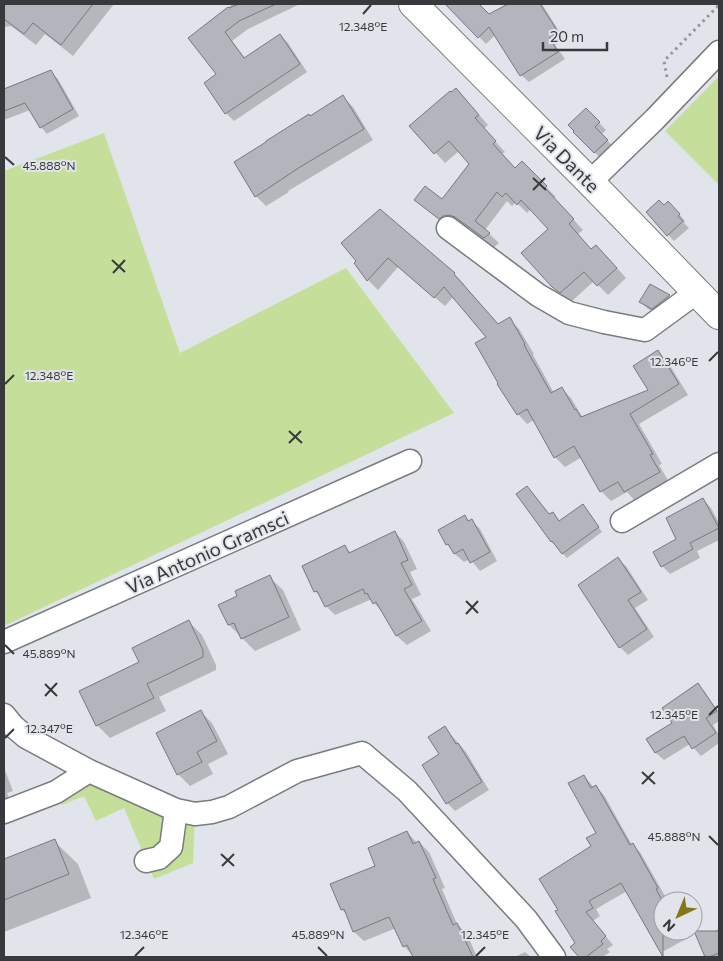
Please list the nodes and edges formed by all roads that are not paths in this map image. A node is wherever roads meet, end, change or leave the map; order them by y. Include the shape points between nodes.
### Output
1 (413, 4) edge
2 (719, 52) edge
3 (590, 182) junction
4 (448, 228) dead end
5 (697, 292) junction
6 (719, 315) edge
7 (410, 461) dead end
8 (719, 464) edge
9 (622, 521) dead end
10 (4, 642) edge
11 (4, 715) edge
12 (89, 772) junction
13 (176, 810) junction
14 (4, 812) edge
15 (146, 861) dead end
16 (554, 957) edge

1 - 3 street, Via Dante
2 - 3 street
3 - 5 street, Via Dante
4 - 5 street via 538,295 569,312 604,322 645,330
5 - 6 street, Via Dante
7 - 10 street, Via Antonio Gramsci
8 - 9 street
11 - 12 street via 26,737
12 - 13 street
12 - 14 street via 56,792
13 - 15 street via 171,847 159,858
13 - 16 street via 195,814 229,807 297,771 362,753 407,791 526,919

